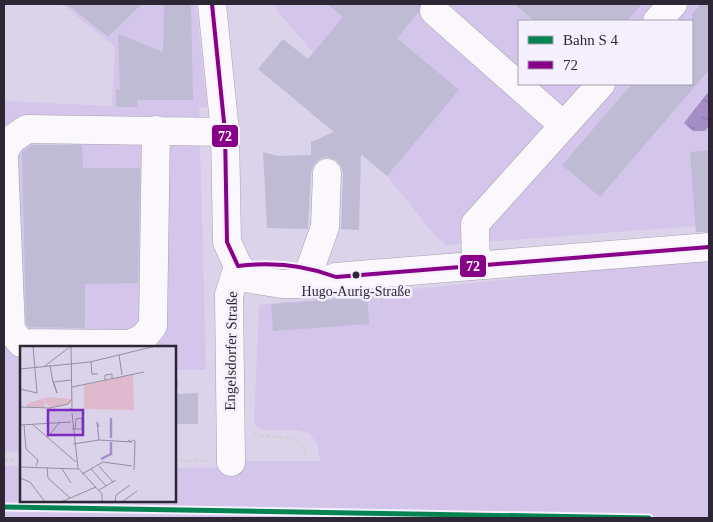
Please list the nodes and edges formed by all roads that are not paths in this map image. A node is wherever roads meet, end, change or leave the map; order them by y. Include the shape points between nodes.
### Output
1 (212, 4) edge
2 (672, 4) edge
3 (434, 11) dead end
4 (658, 20) edge
5 (600, 85) edge
6 (563, 125) junction
7 (156, 130) junction
8 (225, 132) junction
9 (4, 152) edge
10 (4, 159) edge
11 (327, 173) dead end
12 (709, 247) edge
13 (476, 265) junction
14 (238, 266) junction
15 (310, 269) junction
16 (336, 277) junction
17 (231, 462) road end

1 - 8 street
2 - 4 street
3 - 6 street
5 - 6 street
6 - 13 street via 475,224
7 - 8 street
7 - 9 street via 27,129 12,138
7 - 10 street via 153,326 143,338 129,344 21,343 11,330
8 - 14 street via 227,242
11 - 15 street via 325,227
12 - 13 street
13 - 16 street
14 - 15 street via 255,263
14 - 16 street via 251,280 317,284
14 - 17 street, Engelsdorfer Straße via 229,295
15 - 16 street

